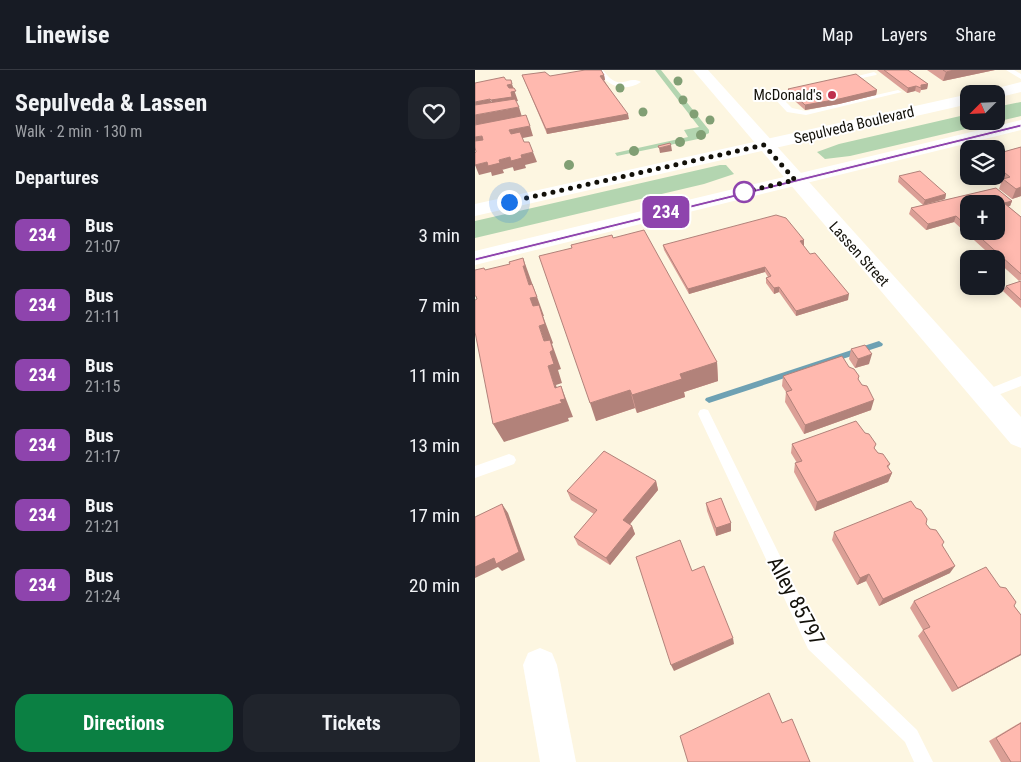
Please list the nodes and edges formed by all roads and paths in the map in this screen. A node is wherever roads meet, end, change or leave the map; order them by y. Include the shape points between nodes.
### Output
1 (600, 70) edge
2 (700, 70) edge
3 (1009, 70) edge
4 (874, 74) dead end
5 (1021, 78) edge
6 (838, 81) edge
7 (638, 82) dead end
8 (811, 87) edge
9 (1021, 87) edge
10 (1005, 91) edge
11 (898, 92) dead end
12 (960, 101) edge
13 (1021, 125) edge
14 (764, 145) junction
15 (795, 180) junction
16 (475, 210) edge
17 (475, 258) edge
18 (1021, 381) edge
19 (985, 395) junction
20 (704, 414) dead end
21 (1021, 436) edge
22 (509, 460) dead end
23 (475, 472) edge
24 (540, 665) dead end
25 (559, 762) edge
26 (924, 762) edge

1 - 7 lane via 611,84
2 - 14 main road, Lassen Street
3 - 5 lane
4 - 6 lane
8 - 11 lane via 785,92 777,98 790,110 806,113
9 - 10 main road
12 - 14 main road, Sepulveda Boulevard
13 - 15 main road
14 - 15 main road, Lassen Street
14 - 16 main road, Sepulveda Boulevard
15 - 17 main road
15 - 19 main road, Lassen Street
18 - 19 lane
19 - 21 main road, Lassen Street
20 - 26 lane, Alley 85797 via 814,643 911,736
22 - 23 lane
24 - 25 street

